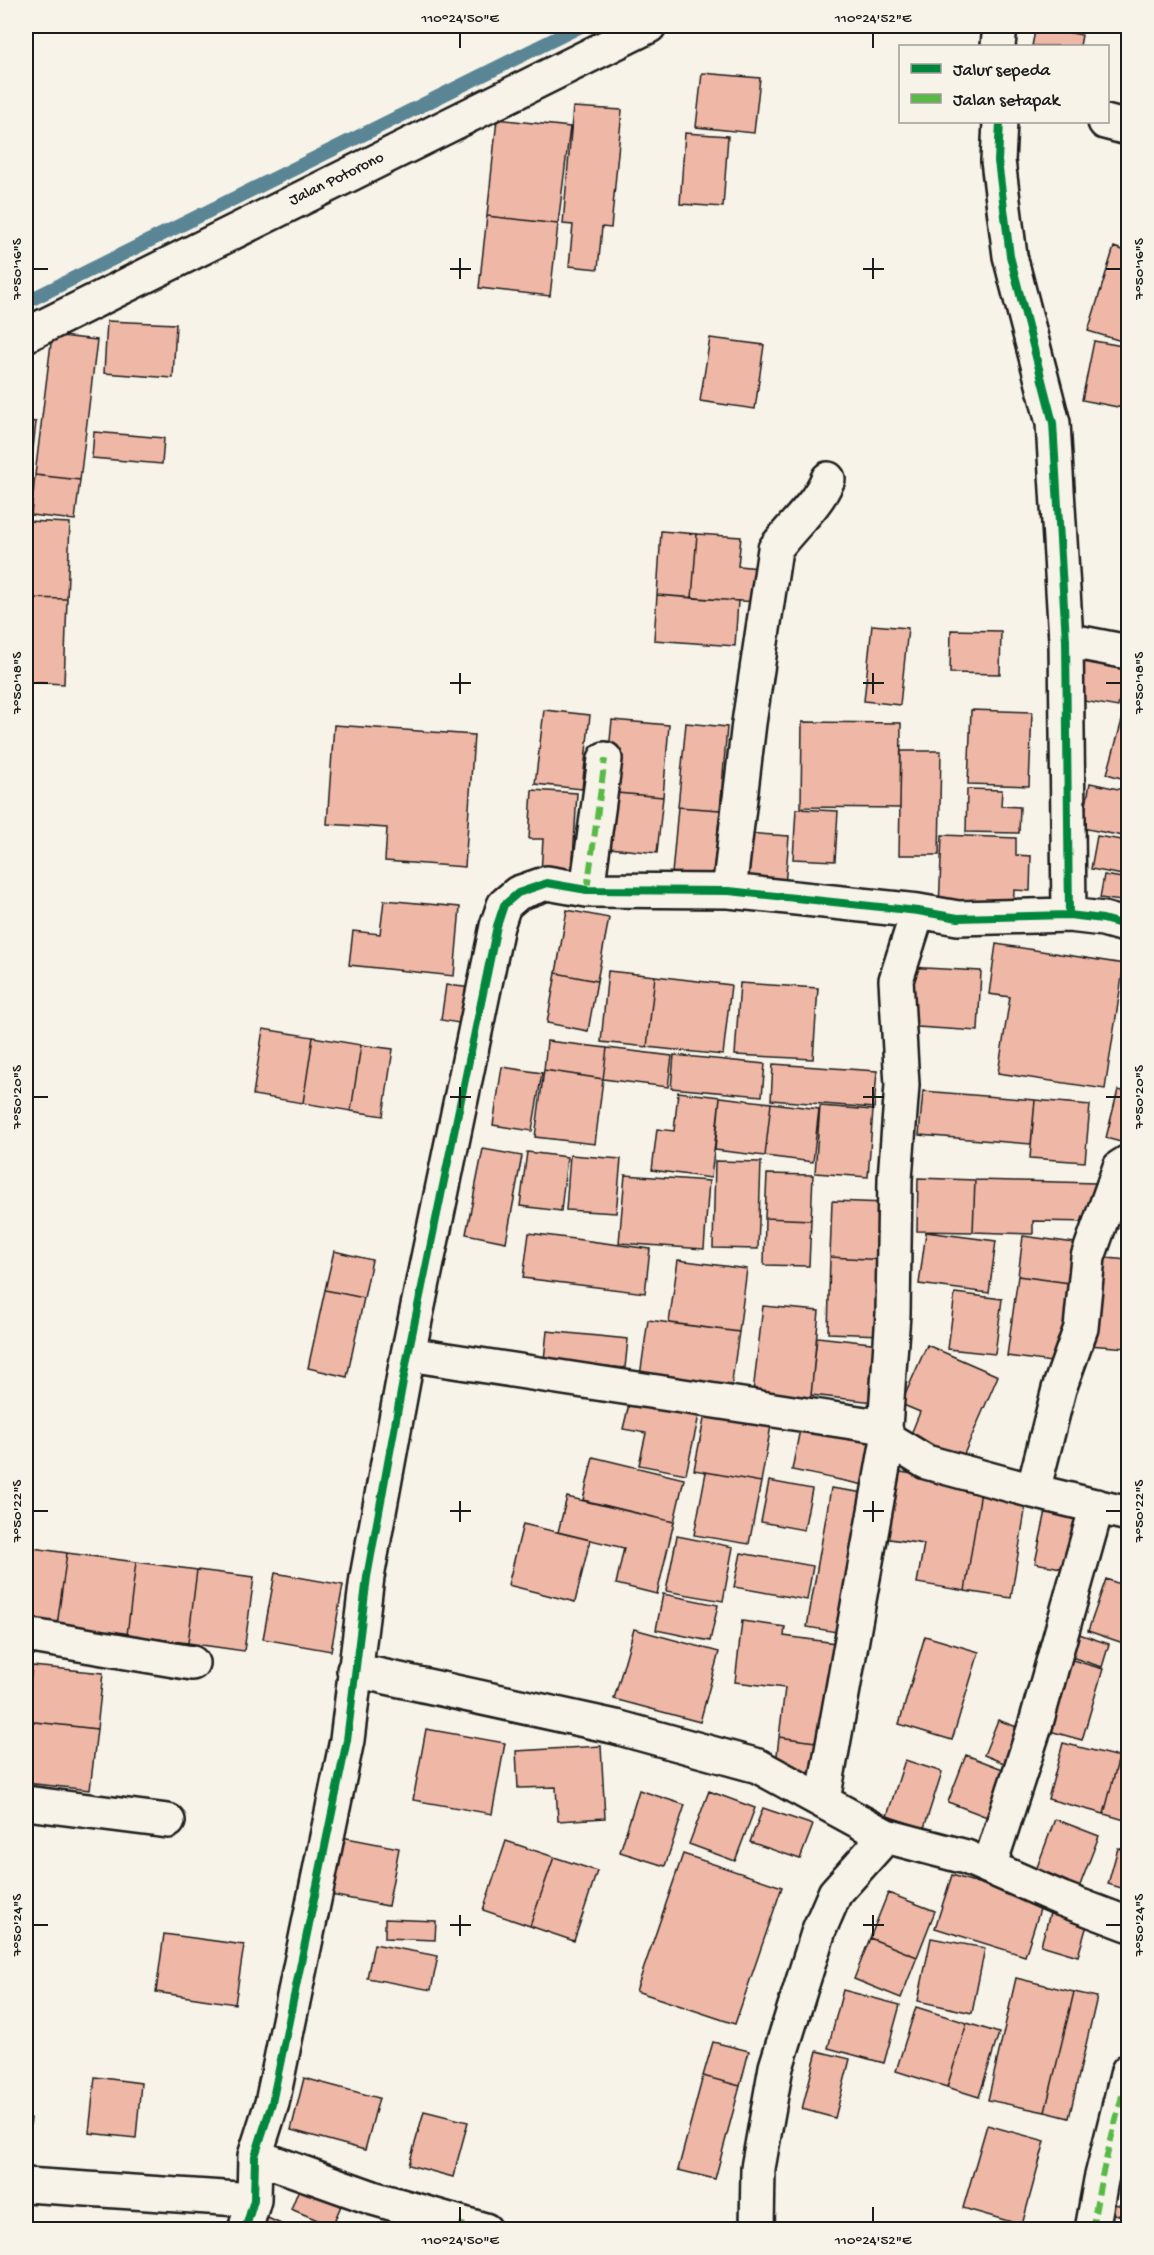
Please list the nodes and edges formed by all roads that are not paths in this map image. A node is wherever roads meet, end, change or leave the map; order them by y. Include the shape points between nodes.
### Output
1 (649, 26) edge
2 (1000, 26) edge
3 (998, 45) edge
4 (1000, 123) edge
5 (1109, 123) edge
6 (1128, 128) edge
7 (26, 335) edge
8 (828, 478) dead end
9 (1066, 640) junction
10 (1128, 652) edge
11 (604, 759) dead end
12 (587, 890) junction
13 (729, 891) junction
14 (918, 911) junction
15 (1069, 915) junction
16 (1128, 926) edge
17 (1128, 1162) edge
18 (408, 1354) junction
19 (887, 1433) junction
20 (1033, 1491) junction
21 (1097, 1506) junction
22 (1128, 1514) edge
23 (26, 1635) edge
24 (192, 1663) dead end
25 (354, 1670) junction
26 (823, 1800) junction
27 (26, 1803) edge
28 (168, 1821) dead end
29 (886, 1836) junction
30 (989, 1867) junction
31 (1128, 1924) edge
32 (1128, 2071) edge
33 (255, 2156) junction
34 (26, 2185) edge
35 (250, 2215) edge
36 (469, 2227) edge
37 (757, 2229) edge
38 (1092, 2229) edge

1 - 7 street, Jalan Potorono
2 - 3 street
4 - 9 street via 998,161 1010,256 1053,423
5 - 6 street
8 - 13 street via 822,494 775,549
9 - 10 street
9 - 15 street
11 - 12 street
12 - 13 street
12 - 18 street via 547,883 518,893 504,905
13 - 14 street
14 - 15 street via 958,918
14 - 19 street via 896,980 902,1084
15 - 16 street
17 - 20 street via 1120,1167 1088,1257 1081,1328 1059,1389
18 - 19 street
18 - 25 street
19 - 20 street via 926,1462
19 - 26 street
20 - 21 street
21 - 22 street
21 - 30 street via 1036,1723
23 - 24 street
25 - 26 street via 616,1727 758,1766
25 - 33 street via 347,1740 272,2103
26 - 29 street
27 - 28 street
29 - 30 street
29 - 37 street via 835,1893 819,1930 776,2067 758,2168
30 - 31 street
32 - 38 street
33 - 35 street
33 - 36 street
34 - 35 street

